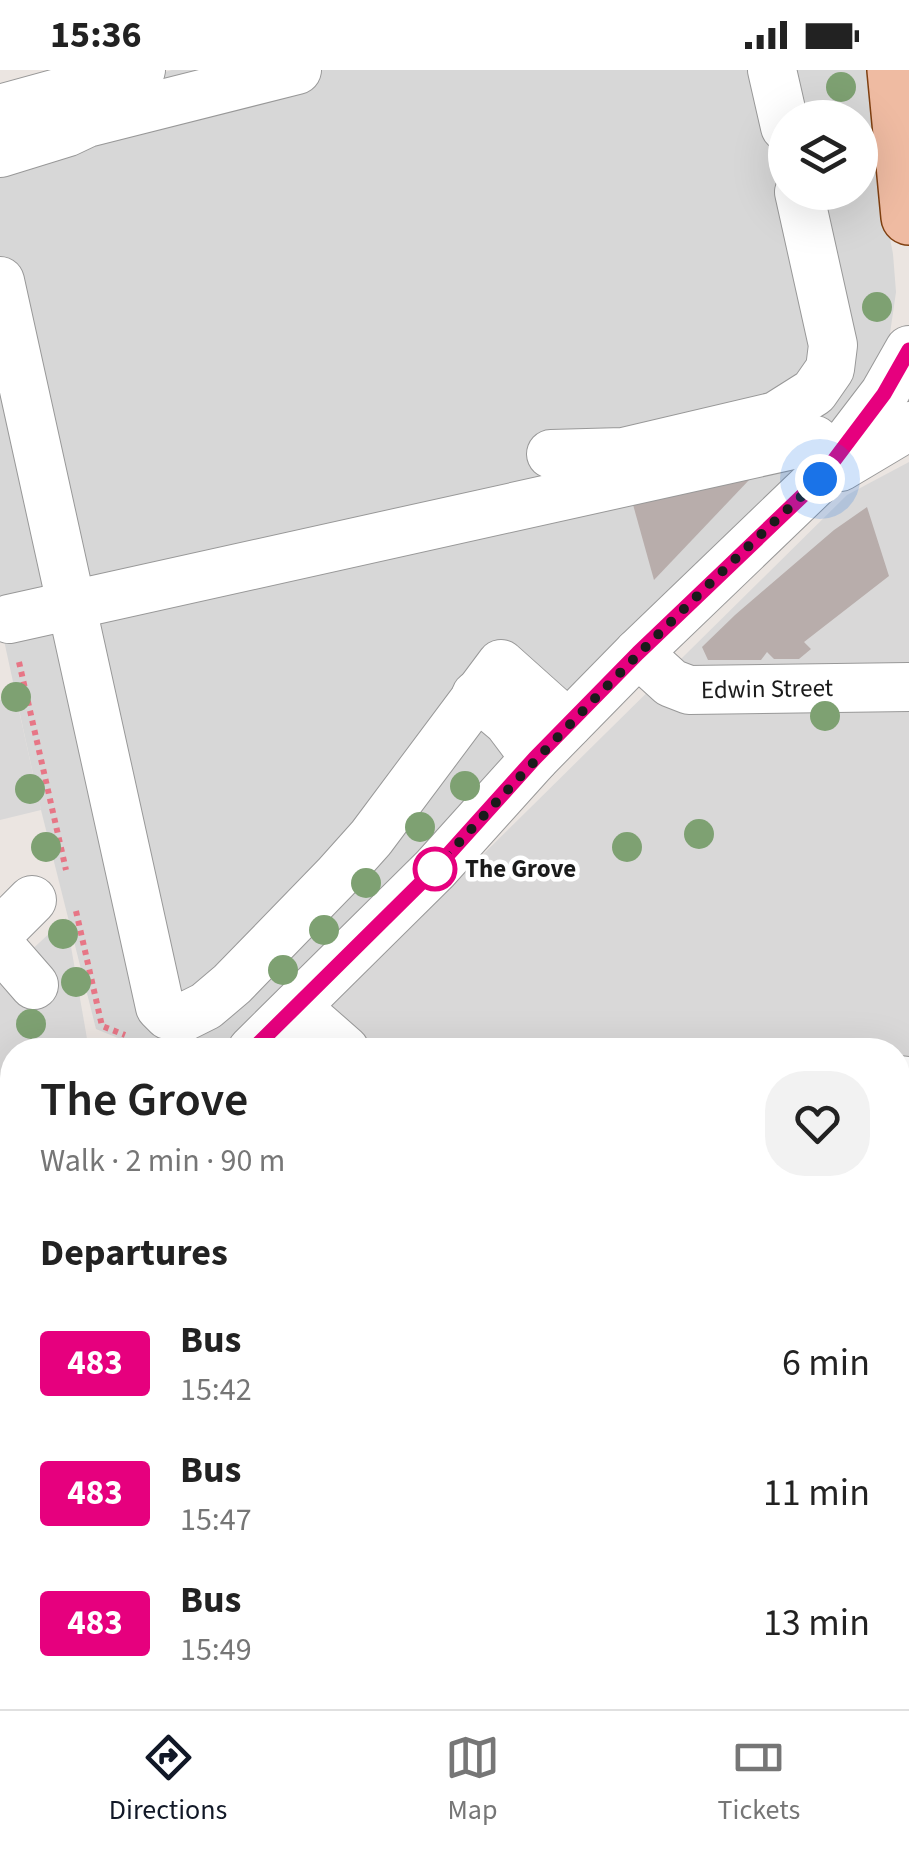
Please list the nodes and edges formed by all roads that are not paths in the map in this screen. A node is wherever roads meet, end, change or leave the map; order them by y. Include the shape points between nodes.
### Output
1 (142, 70) edge
2 (297, 70) edge
3 (772, 70) edge
4 (895, 70) edge
5 (779, 100) edge
6 (0, 109) edge
7 (0, 153) edge
8 (804, 210) edge
9 (909, 217) edge
10 (0, 281) edge
11 (909, 350) edge
12 (909, 426) edge
13 (550, 454) dead end
14 (817, 460) junction
15 (71, 604) junction
16 (10, 619) road end
17 (638, 653) junction
18 (489, 680) junction
19 (909, 687) edge
20 (568, 724) junction
21 (535, 758) junction
22 (0, 946) edge
23 (34, 985) dead end
24 (296, 1007) junction
25 (264, 1038) edge
26 (331, 1038) edge

1 - 6 street
2 - 7 street via 86,123
3 - 5 street
4 - 9 main road
8 - 13 street via 834,345 830,369 814,392 776,416 748,423 624,452
10 - 15 street
11 - 14 street via 884,394
12 - 14 street
14 - 15 street
14 - 17 street
15 - 16 street
15 - 18 street via 160,1008 168,1016 184,1017 206,1006 337,876
17 - 19 street, Edwin Street via 689,690
17 - 20 street
18 - 20 street
18 - 21 street
20 - 21 street
21 - 24 street
22 - 23 street
24 - 25 street
24 - 26 street

